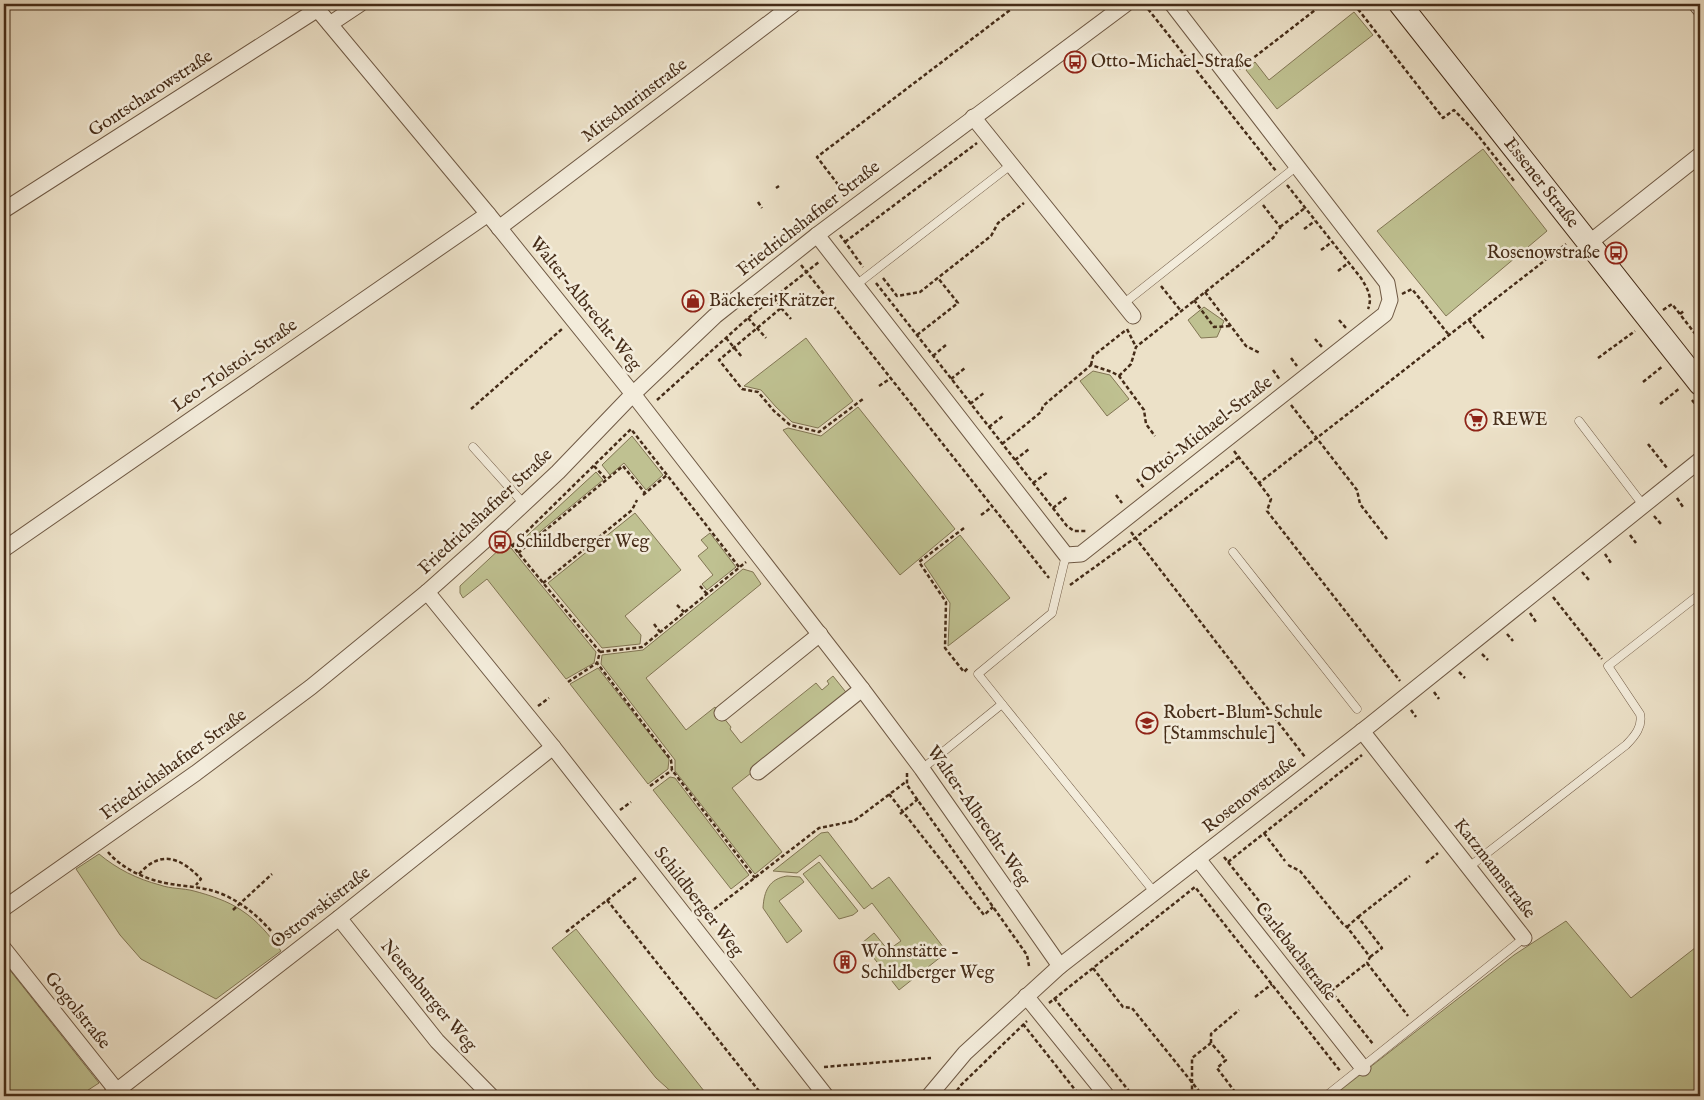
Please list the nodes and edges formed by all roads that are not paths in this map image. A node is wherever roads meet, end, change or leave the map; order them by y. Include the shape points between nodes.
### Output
1 (360, 4) edge
2 (794, 4) edge
3 (1126, 4) edge
4 (1172, 4) edge
5 (1400, 4) edge
6 (1696, 4) edge
7 (315, 7) edge
8 (1700, 9) edge
9 (330, 24) junction
10 (973, 117) junction
11 (1700, 155) edge
12 (1012, 164) junction
13 (1297, 166) junction
14 (4, 210) edge
15 (488, 214) junction
16 (499, 228) junction
17 (817, 235) junction
18 (1589, 243) junction
19 (856, 285) junction
20 (1127, 316) joint
21 (1691, 386) edge
22 (633, 394) junction
23 (1578, 421) dead end
24 (473, 447) dead end
25 (1700, 460) edge
26 (524, 504) junction
27 (1643, 505) junction
28 (4, 549) edge
29 (1233, 552) dead end
30 (1066, 555) junction
31 (427, 592) junction
32 (1700, 594) edge
33 (820, 634) junction
34 (862, 689) junction
35 (1002, 704) junction
36 (1356, 709) dead end
37 (722, 713) dead end
38 (1362, 731) junction
39 (553, 747) junction
40 (922, 769) junction
41 (758, 772) dead end
42 (1198, 859) junction
43 (1469, 867) junction
44 (1155, 892) junction
45 (4, 908) edge
46 (339, 918) junction
47 (1524, 938) joint
48 (4, 949) edge
49 (1060, 966) junction
50 (1026, 996) junction
51 (1363, 1068) junction
52 (116, 1095) edge
53 (491, 1096) edge
54 (826, 1096) edge
55 (929, 1096) edge
56 (1107, 1096) edge
57 (1326, 1096) edge

1 - 9 street
2 - 16 street, Mitschurinstraße
3 - 10 street, Friedrichshafner Straße
4 - 13 street
5 - 18 main road, Essener Straße
6 - 8 street
7 - 9 street, Walter-Albrecht-Weg
7 - 14 street, Gontscharowstraße
9 - 15 street, Walter-Albrecht-Weg
10 - 12 street
10 - 17 street, Friedrichshafner Straße
11 - 18 street
12 - 19 lane
12 - 20 street
13 - 20 lane via 1155,279
13 - 30 street, Otto-Michael-Straße via 1387,283 1390,300 1386,314 1282,389 1081,554
15 - 16 street, Walter-Albrecht-Weg
15 - 28 street, Leo-Tolstoi-Straße
16 - 22 street, Walter-Albrecht-Weg
17 - 19 street
17 - 22 street, Friedrichshafner Straße via 715,316
18 - 21 main road, Essener Straße via 1643,326
19 - 30 street
22 - 26 street, Friedrichshafner Straße
22 - 33 street, Walter-Albrecht-Weg
23 - 27 lane
24 - 26 lane
25 - 27 street, Rosenowstraße
26 - 31 street, Friedrichshafner Straße
27 - 38 street, Rosenowstraße
29 - 36 lane
30 - 35 lane via 1052,613 978,674
31 - 39 street, Schildberger Weg
31 - 45 street, Friedrichshafner Straße via 310,688
32 - 43 lane via 1608,666 1640,714 1636,735
33 - 34 street, Walter-Albrecht-Weg
33 - 37 street
34 - 40 street, Walter-Albrecht-Weg
34 - 41 street
35 - 40 lane
35 - 44 lane
38 - 42 street, Rosenowstraße
38 - 43 street, Katzmannstraße
39 - 46 street, Ostrowskistraße
39 - 54 street, Schildberger Weg
40 - 49 street, Walter-Albrecht-Weg
42 - 44 street, Rosenowstraße
42 - 51 street, Carlebachstraße
43 - 47 street, Katzmannstraße
44 - 49 street, Rosenowstraße
46 - 52 street, Ostrowskistraße
46 - 53 street, Neuenburger Weg via 436,1041
47 - 51 lane, Katzmannstraße
48 - 52 street, Gogolstraße
49 - 50 street, Rosenowstraße
50 - 55 street, Rosenowstraße via 964,1053
50 - 56 street
51 - 57 lane, Katzmannstraße

